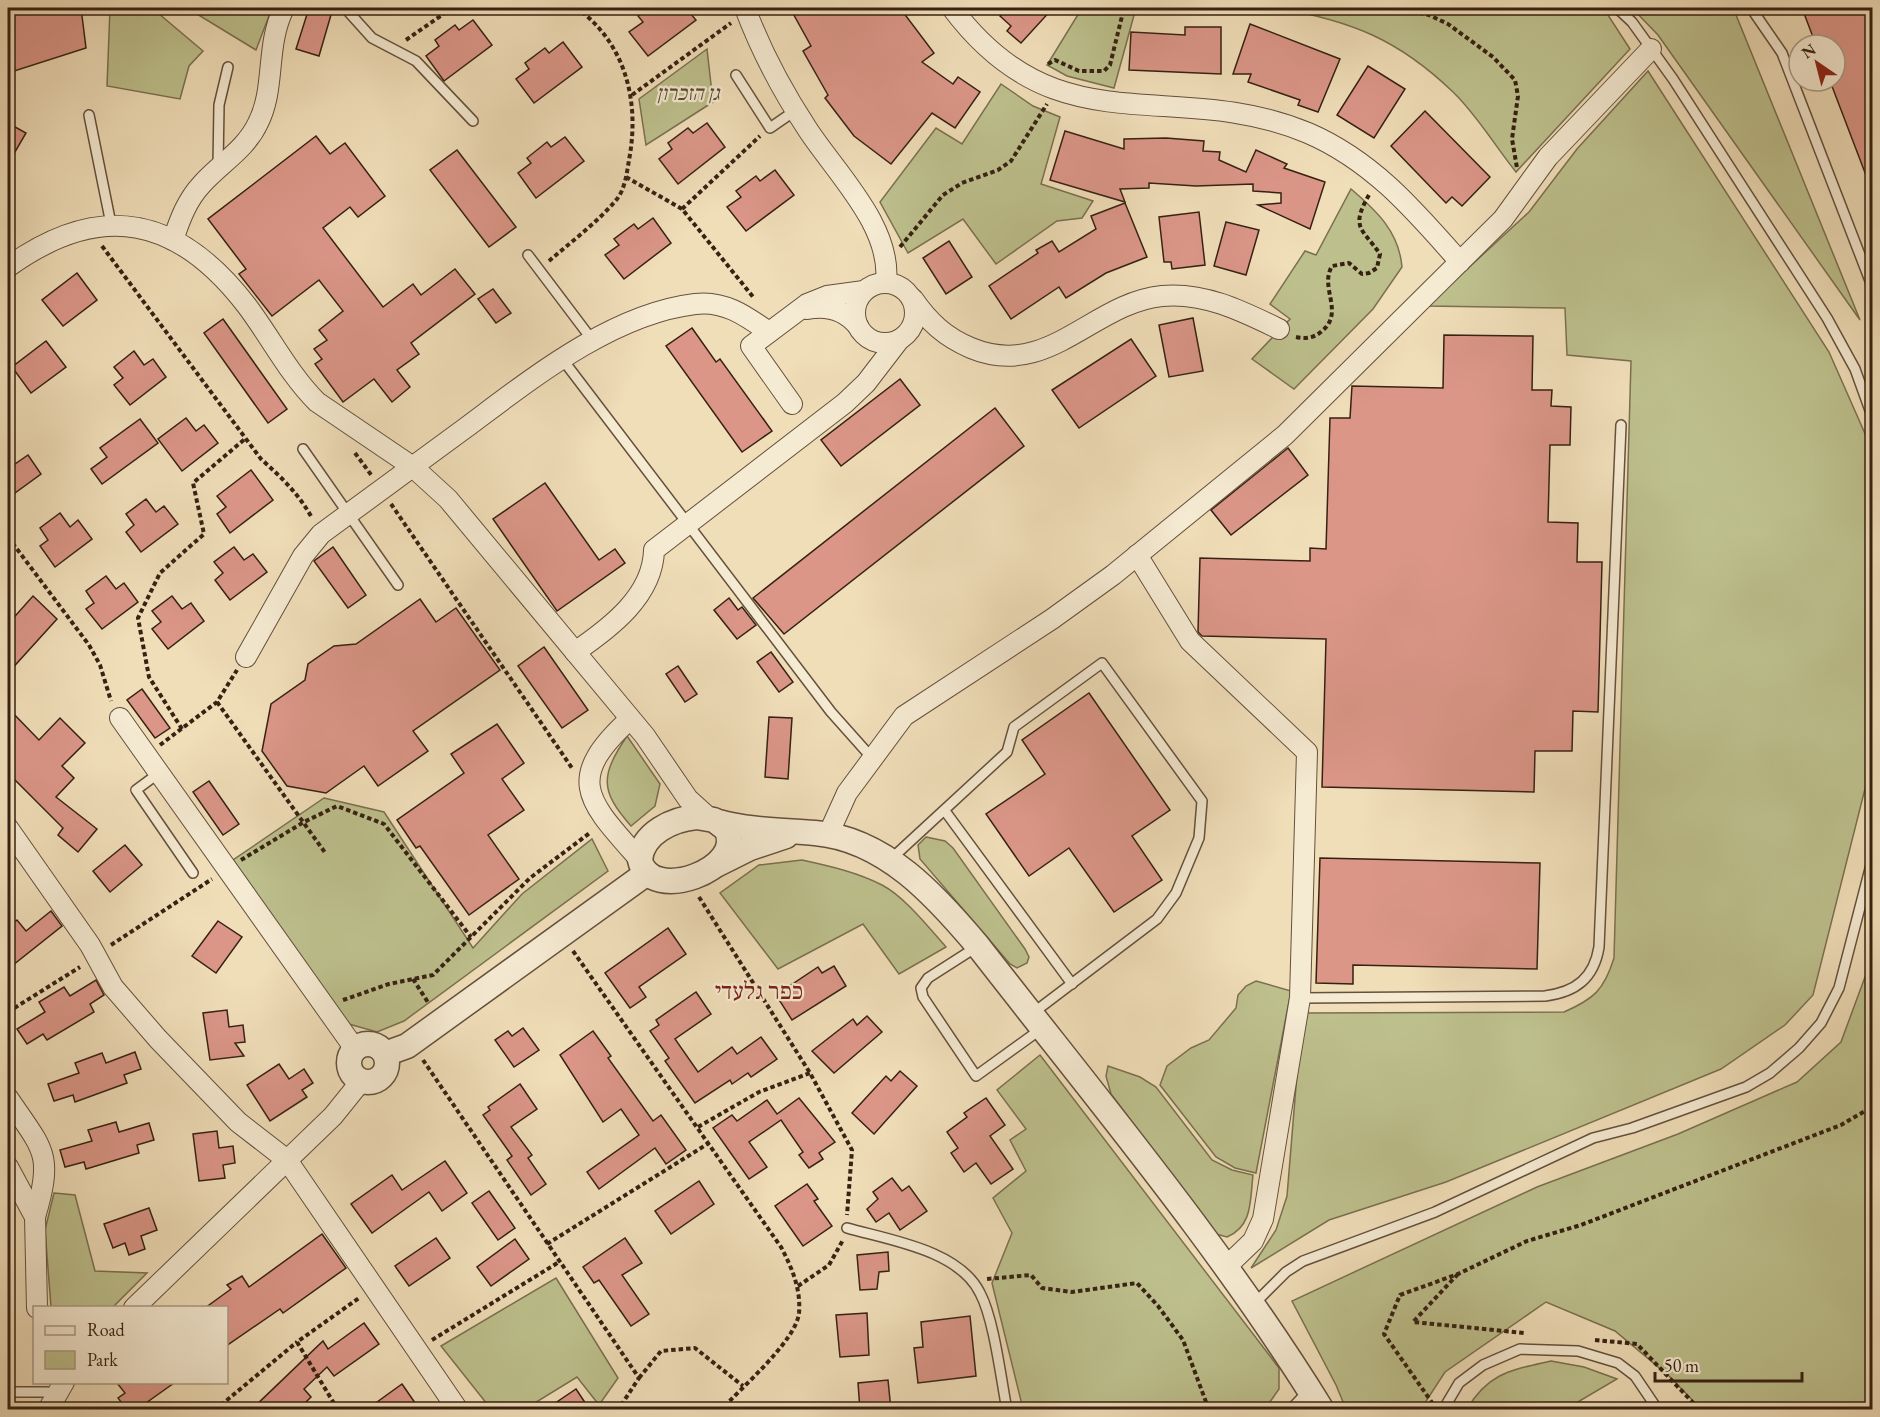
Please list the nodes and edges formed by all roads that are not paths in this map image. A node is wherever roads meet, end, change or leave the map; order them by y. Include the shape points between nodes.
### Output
1 (284, 8) edge
2 (345, 8) edge
3 (952, 8) edge
4 (1617, 8) edge
5 (1751, 8) edge
6 (746, 10) edge
7 (1651, 49) junction
8 (228, 68) dead end
9 (736, 75) dead end
10 (796, 110) junction
11 (89, 115) dead end
12 (473, 121) dead end
13 (218, 168) junction
14 (111, 225) junction
15 (173, 240) junction
16 (528, 255) dead end
17 (1460, 262) junction
18 (8, 267) edge
19 (887, 273) junction
20 (1872, 286) edge
21 (864, 291) junction
22 (913, 299) junction
23 (793, 314) junction
24 (859, 328) junction
25 (1279, 329) road end
26 (770, 332) junction
27 (948, 336) junction
28 (901, 339) junction
29 (593, 341) junction
30 (563, 360) junction
31 (859, 390) junction
32 (792, 404) dead end
33 (1872, 416) edge
34 (1622, 425) dead end
35 (303, 449) dead end
36 (413, 467) junction
37 (348, 514) junction
38 (687, 525) junction
39 (1137, 555) junction
40 (398, 585) dead end
41 (575, 652) junction
42 (246, 657) road end
43 (120, 718) road end
44 (630, 719) junction
45 (872, 758) junction
46 (159, 773) junction
47 (672, 776) junction
48 (945, 811) junction
49 (714, 820) junction
50 (8, 828) edge
51 (662, 828) junction
52 (797, 833) junction
53 (828, 835) junction
54 (889, 860) junction
55 (1872, 861) edge
56 (644, 866) junction
57 (193, 873) dead end
58 (698, 874) junction
59 (978, 946) junction
60 (1072, 984) junction
61 (1300, 998) junction
62 (1037, 1021) junction
63 (355, 1049) junction
64 (385, 1054) junction
65 (362, 1080) junction
66 (8, 1098) edge
67 (287, 1160) junction
68 (8, 1167) edge
69 (35, 1217) junction
70 (847, 1228) road end
71 (1227, 1266) junction
72 (1253, 1305) junction
73 (37, 1306) edge
74 (136, 1306) edge
75 (8, 1392) edge
76 (51, 1397) edge
77 (1316, 1400) edge
78 (458, 1410) edge
79 (1007, 1410) edge
80 (1290, 1410) edge
81 (1443, 1410) edge
82 (1658, 1410) edge

1 - 13 street via 272,45 262,115 245,143
2 - 12 lane via 372,38 416,62
3 - 17 street via 993,54 1055,90 1124,105 1208,109 1258,117 1332,144 1402,196
4 - 7 lane
5 - 20 lane via 1782,53
6 - 10 street via 764,53
7 - 17 street via 1548,157 1503,219
7 - 33 lane via 1827,318 1856,369
8 - 13 lane via 219,105
9 - 10 lane via 770,128
10 - 19 street via 870,220 881,240
11 - 14 lane
13 - 15 street via 190,200
14 - 15 street via 134,226
14 - 18 street via 88,227 41,244
15 - 36 street via 226,281 317,402
16 - 29 lane
17 - 39 street via 1285,435
19 - 21 street
19 - 22 street
21 - 23 street via 820,298
21 - 24 street via 856,307
22 - 27 street via 928,320
22 - 28 street via 913,327
23 - 24 street via 831,308 850,316
23 - 26 street
24 - 28 street via 876,342
24 - 31 street via 867,343 869,360
25 - 27 street via 1215,301 1179,295 1140,300 1049,348 1020,355 978,351
26 - 29 street via 724,306 696,304 648,314
26 - 32 street via 751,346
27 - 28 street via 926,334
28 - 31 street
29 - 30 street
30 - 36 street
30 - 38 lane
31 - 38 street
34 - 61 lane via 1599,947 1589,976 1572,990 1545,996
35 - 37 lane
36 - 37 street
36 - 41 street via 448,500
37 - 40 lane
37 - 42 street via 321,534 303,556
38 - 41 street via 654,550 648,579 626,609
38 - 45 lane via 831,712
39 - 45 street via 1052,619 904,716
39 - 61 street via 1190,641 1307,752
41 - 44 street
43 - 46 street
44 - 47 street
44 - 56 street via 601,747 590,770 589,783 606,821
45 - 53 street via 847,793
46 - 57 lane via 136,790
46 - 63 street
47 - 49 street via 688,799
47 - 51 street via 673,808
48 - 54 lane
48 - 60 lane
48 - 60 lane via 1008,752 1014,727 1102,663 1202,801 1202,816 1199,838 1176,893 1156,919
49 - 51 street via 682,819
49 - 52 street via 755,830
49 - 58 street via 729,833 730,842 723,857
50 - 67 street via 84,936 113,987 238,1122
51 - 56 street via 647,841
52 - 53 street
52 - 58 street via 750,848
53 - 54 street via 853,842
54 - 59 street via 943,905
55 - 72 lane via 1839,988 1821,1023 1770,1073 1746,1088 1593,1138 1435,1212 1303,1261
56 - 58 street via 661,880
56 - 64 street via 561,935 412,1043
59 - 62 street
59 - 62 lane via 928,978 921,988 923,997 976,1076
60 - 62 lane
61 - 71 street via 1263,1219 1253,1241
62 - 71 street
63 - 64 street via 371,1044
63 - 65 street via 349,1065 354,1076
64 - 65 street via 383,1074 373,1081
65 - 67 street via 333,1116
66 - 69 street via 45,1155 45,1182
67 - 74 street
67 - 78 street
68 - 69 street
69 - 73 street
70 - 79 lane via 922,1248 973,1281 986,1308
71 - 72 street
72 - 77 street
75 - 76 lane
77 - 80 lane
81 - 82 lane via 1459,1383 1483,1365 1520,1349 1578,1351 1618,1363 1635,1376

